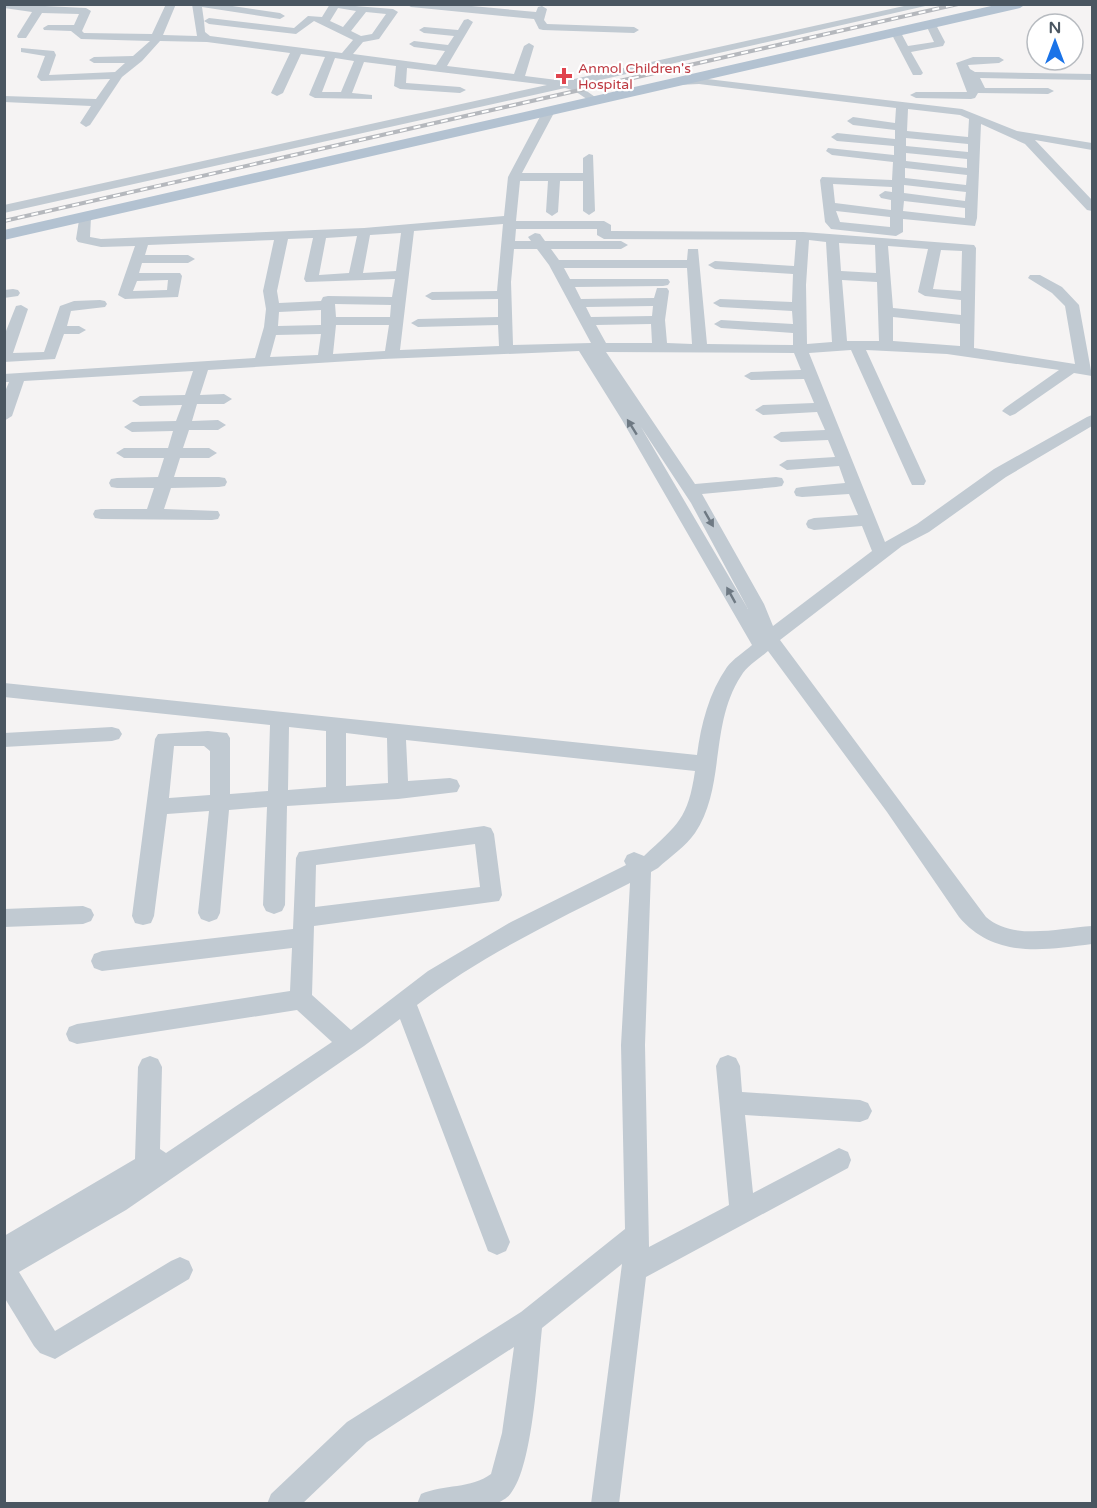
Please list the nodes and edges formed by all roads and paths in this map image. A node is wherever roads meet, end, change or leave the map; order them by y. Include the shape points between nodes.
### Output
1 (171, 4) edge
2 (411, 4) edge
3 (543, 4) edge
4 (930, 4) edge
5 (1020, 4) edge
6 (4, 5) edge
7 (203, 5) edge
8 (452, 6) edge
9 (357, 7) edge
10 (39, 10) junction
11 (540, 16) junction
12 (298, 18) junction
13 (108, 21) dead end
14 (209, 21) junction
15 (324, 22) junction
16 (468, 22) dead end
17 (931, 25) junction
18 (48, 28) dead end
19 (79, 28) junction
20 (424, 30) dead end
21 (634, 30) dead end
22 (345, 32) junction
23 (462, 33) junction
24 (896, 33) junction
25 (22, 36) dead end
26 (100, 36) junction
27 (157, 37) junction
28 (210, 39) junction
29 (360, 39) junction
30 (414, 44) dead end
31 (529, 46) dead end
32 (453, 49) junction
33 (25, 50) dead end
34 (297, 50) junction
35 (905, 50) junction
36 (332, 53) junction
37 (346, 55) junction
38 (361, 57) junction
39 (138, 59) junction
40 (94, 60) dead end
41 (999, 60) dead end
42 (402, 63) junction
43 (440, 68) junction
44 (1010, 68) dead end
45 (967, 71) junction
46 (917, 73) dead end
47 (118, 75) junction
48 (1092, 77) edge
49 (60, 78) junction
50 (518, 79) junction
51 (678, 82) junction
52 (563, 84) junction
53 (33, 87) dead end
54 (460, 90) dead end
55 (1047, 91) dead end
56 (277, 93) dead end
57 (916, 95) dead end
58 (345, 96) junction
59 (368, 97) dead end
60 (4, 99) edge
61 (594, 101) junction
62 (99, 103) junction
63 (549, 111) junction
64 (975, 121) junction
65 (853, 122) dead end
66 (86, 123) dead end
67 (1010, 133) junction
68 (837, 137) dead end
69 (901, 137) junction
70 (974, 141) junction
71 (1092, 146) edge
72 (832, 151) dead end
73 (974, 156) junction
74 (589, 158) dead end
75 (973, 172) junction
76 (514, 177) junction
77 (554, 177) junction
78 (589, 177) junction
79 (898, 187) junction
80 (972, 189) junction
81 (972, 205) junction
82 (828, 206) junction
83 (1092, 207) edge
84 (4, 209) edge
85 (589, 211) dead end
86 (552, 212) dead end
87 (897, 214) junction
88 (84, 217) junction
89 (511, 222) junction
90 (970, 223) junction
91 (526, 225) junction
92 (408, 228) junction
93 (364, 232) junction
94 (896, 232) junction
95 (320, 234) junction
96 (4, 235) edge
97 (282, 235) junction
98 (832, 238) junction
99 (692, 240) junction
100 (143, 241) junction
101 (803, 243) junction
102 (509, 244) junction
103 (969, 244) junction
104 (541, 245) junction
105 (718, 246) dead end
106 (881, 246) junction
107 (934, 250) junction
108 (137, 259) junction
109 (188, 259) dead end
110 (555, 264) junction
111 (660, 264) junction
112 (694, 264) junction
113 (715, 265) dead end
114 (801, 270) junction
115 (401, 275) junction
116 (835, 275) junction
117 (131, 277) dead end
118 (355, 277) junction
119 (883, 278) junction
120 (1035, 278) dead end
121 (565, 283) junction
122 (676, 287) junction
123 (505, 295) junction
124 (432, 296) dead end
125 (968, 296) junction
126 (398, 301) junction
127 (576, 303) junction
128 (661, 303) junction
129 (720, 303) dead end
130 (100, 304) dead end
131 (328, 305) junction
132 (800, 307) junction
133 (272, 308) junction
134 (21, 309) dead end
135 (886, 312) junction
136 (967, 320) junction
137 (396, 321) junction
138 (505, 321) junction
139 (586, 321) junction
140 (658, 321) junction
141 (418, 322) dead end
142 (721, 324) dead end
143 (329, 325) junction
144 (800, 329) junction
145 (58, 330) junction
146 (80, 330) dead end
147 (271, 331) junction
148 (840, 346) junction
149 (857, 346) junction
150 (886, 346) junction
151 (594, 347) junction
152 (660, 348) junction
153 (700, 348) junction
154 (800, 349) junction
155 (506, 350) junction
156 (967, 352) junction
157 (392, 355) junction
158 (5, 358) edge
159 (325, 359) junction
160 (261, 363) junction
161 (1084, 365) edge
162 (202, 366) junction
163 (809, 374) junction
164 (751, 376) dead end
165 (11, 378) edge
166 (224, 399) dead end
167 (190, 400) junction
168 (140, 401) dead end
169 (822, 407) junction
170 (763, 410) dead end
171 (1010, 411) dead end
172 (4, 416) edge
173 (1092, 420) edge
174 (218, 425) dead end
175 (182, 426) junction
176 (132, 427) dead end
177 (833, 435) junction
178 (781, 437) dead end
179 (124, 453) dead end
180 (173, 453) junction
181 (209, 453) dead end
182 (843, 461) junction
183 (787, 465) dead end
184 (918, 481) dead end
185 (163, 482) junction
186 (219, 482) dead end
187 (776, 482) dead end
188 (117, 483) dead end
189 (855, 488) junction
190 (692, 490) junction
191 (802, 492) dead end
192 (100, 514) dead end
193 (154, 514) junction
194 (212, 515) dead end
195 (868, 520) junction
196 (814, 524) dead end
197 (881, 553) junction
198 (765, 642) junction
199 (4, 690) edge
200 (280, 718) junction
201 (336, 724) junction
202 (396, 730) junction
203 (112, 734) dead end
204 (4, 740) edge
205 (705, 764) junction
206 (450, 786) dead end
207 (398, 791) junction
208 (336, 795) junction
209 (279, 799) junction
210 (220, 803) junction
211 (158, 807) junction
212 (637, 864) junction
213 (274, 905) dead end
214 (209, 913) dead end
215 (83, 915) dead end
216 (143, 916) dead end
217 (4, 918) edge
218 (303, 928) junction
219 (1092, 935) edge
220 (102, 961) dead end
221 (301, 999) junction
222 (405, 1003) junction
223 (356, 1029) junction
224 (76, 1034) dead end
225 (728, 1066) dead end
226 (150, 1067) dead end
227 (731, 1103) junction
228 (860, 1111) dead end
229 (839, 1160) dead end
230 (147, 1166) junction
231 (742, 1212) junction
232 (638, 1235) junction
233 (497, 1242) dead end
234 (4, 1251) edge
235 (4, 1266) edge
236 (634, 1269) junction
237 (180, 1270) dead end
238 (4, 1272) edge
239 (530, 1321) junction
240 (281, 1503) edge
241 (431, 1503) edge
242 (605, 1503) edge

1 - 27 street
2 - 8 street
3 - 11 street
4 - 52 street
5 - 17 main road
6 - 10 street
7 - 12 street
7 - 14 street
7 - 28 street via 200,33
8 - 11 street
9 - 15 street via 335,4
9 - 22 street
9 - 29 street via 393,12 375,37
10 - 19 street via 86,11
10 - 25 street
11 - 21 street via 543,27
12 - 14 street via 296,31
12 - 15 street
13 - 26 street
14 - 28 street
15 - 22 street
16 - 23 street
17 - 24 main road
17 - 35 street via 939,45
18 - 19 street
19 - 26 street via 76,31 81,36
20 - 23 street
22 - 29 street
23 - 32 street
24 - 35 street
24 - 51 main road
26 - 27 street
27 - 28 street
27 - 39 street
28 - 34 street
29 - 37 street
30 - 32 street
31 - 50 street
32 - 43 street
33 - 49 street via 50,52 42,77
34 - 36 street
34 - 56 street
35 - 46 street
36 - 37 street
36 - 58 street via 315,95
37 - 38 street
38 - 42 street
38 - 58 street
39 - 40 street
39 - 47 street
41 - 45 street via 966,61 962,63
42 - 43 street
42 - 54 street via 400,86
43 - 50 street
44 - 45 street
45 - 48 street
45 - 55 street via 983,91
45 - 57 street via 971,96
47 - 49 street
47 - 62 street
49 - 53 street
50 - 52 street
51 - 61 main road
51 - 69 street via 699,81
52 - 61 street via 579,89
52 - 84 street
58 - 59 street
60 - 62 street via 61,106
61 - 63 main road
62 - 66 street
63 - 76 street
63 - 88 main road
64 - 67 street
64 - 69 street
64 - 70 street
65 - 69 street
67 - 71 street
67 - 83 street via 1037,148
68 - 69 street
69 - 70 street
69 - 72 street
69 - 73 street
69 - 75 street
69 - 79 street
70 - 73 street
73 - 75 street
74 - 78 street
75 - 80 street
76 - 77 street
76 - 89 street
77 - 78 street
77 - 86 street
78 - 85 street
79 - 80 street
79 - 81 street
79 - 82 street via 826,180
79 - 87 street
80 - 81 street
81 - 90 street
82 - 87 street
82 - 94 street via 831,222 836,226
87 - 90 street
87 - 94 street
88 - 96 main road
88 - 100 street via 82,235 87,242
89 - 91 street
89 - 92 street
89 - 102 street
90 - 103 street
91 - 99 street via 604,225 604,234
91 - 104 street
92 - 93 street
92 - 115 street
93 - 95 street
93 - 118 street
94 - 103 street
95 - 97 street
95 - 118 street via 311,279
97 - 100 street
97 - 133 street via 270,291
98 - 101 street
98 - 106 street
98 - 116 street
99 - 101 street
99 - 104 street
99 - 112 street
100 - 108 street
101 - 105 street
101 - 114 street
102 - 104 street
102 - 123 street
103 - 107 street
103 - 125 street
104 - 110 street
106 - 107 street
106 - 119 street
107 - 125 street via 925,292
108 - 109 street
108 - 117 street
110 - 111 street
110 - 121 street
111 - 112 street
111 - 122 street
112 - 122 street
113 - 114 street
114 - 132 street
115 - 118 street
115 - 126 street
116 - 119 street
116 - 148 street
119 - 135 street
120 - 161 street via 1057,290 1072,305
121 - 122 street
121 - 127 street
122 - 128 street
122 - 153 street
123 - 124 street
123 - 138 street
125 - 136 street
126 - 131 street via 328,300
126 - 137 street
127 - 128 street
127 - 139 street
128 - 140 street
129 - 132 street
130 - 145 street via 68,306
131 - 133 street
131 - 143 street
132 - 144 street
133 - 147 street
134 - 158 street
135 - 136 street
135 - 150 street
136 - 156 street
137 - 143 street
137 - 157 street
138 - 141 street
138 - 155 street
139 - 140 street
139 - 151 street
140 - 152 street
142 - 144 street
143 - 147 street
143 - 159 street
144 - 154 street
145 - 146 street
145 - 158 street via 50,356
147 - 160 street
148 - 149 street
148 - 154 street
149 - 150 street
149 - 184 street
150 - 156 street
151 - 152 street
151 - 155 street
151 - 190 street
198 -> 151 street via 736,604
152 - 153 street
153 - 154 street
154 - 163 street
155 - 157 street
156 - 161 street
157 - 159 street
159 - 160 street
160 - 162 street
161 - 171 street
162 - 165 street
162 - 167 street
163 - 164 street
163 - 169 street
165 - 172 street
166 - 167 street
167 - 168 street
167 - 175 street
169 - 170 street
169 - 177 street
173 - 197 street via 1000,473
174 - 175 street
175 - 176 street
175 - 180 street
177 - 178 street
177 - 182 street
179 - 180 street
180 - 181 street
180 - 185 street
182 - 183 street
182 - 189 street
185 - 186 street
185 - 188 street
185 - 193 street
187 - 190 street
189 - 191 street
189 - 195 street
190 -> 198 street via 755,604
192 - 193 street
193 - 194 street
195 - 196 street
195 - 197 street
197 - 198 street
198 - 205 street via 735,670 719,701
198 - 219 street via 894,806 977,923 992,933 1015,938
199 - 200 street
200 - 201 street
200 - 209 street
201 - 202 street
201 - 208 street
202 - 205 street
202 - 207 street
203 - 204 street
205 - 212 street via 701,798 687,828 665,850
206 - 207 street
207 - 208 street
208 - 209 street
209 - 210 street
209 - 213 street
210 - 211 street
210 - 211 street via 220,743 208,738 165,739
210 - 214 street
211 - 216 street
212 - 222 street via 436,978
212 - 223 street via 438,964
212 - 232 street via 633,1045
215 - 217 street
218 - 218 street via 306,858 484,834 490,895
218 - 220 street
218 - 221 street
221 - 223 street
221 - 224 street
222 - 223 street
222 - 233 street
223 - 230 street
223 - 235 street via 117,1201
225 - 227 street
226 - 230 street
227 - 228 street
227 - 231 street
229 - 231 street
230 - 234 street
231 - 236 street
232 - 236 street
232 - 239 street
236 - 242 street
237 - 238 street via 55,1346 43,1336
239 - 240 street via 357,1432
239 - 241 street via 512,1456 501,1483 474,1497

